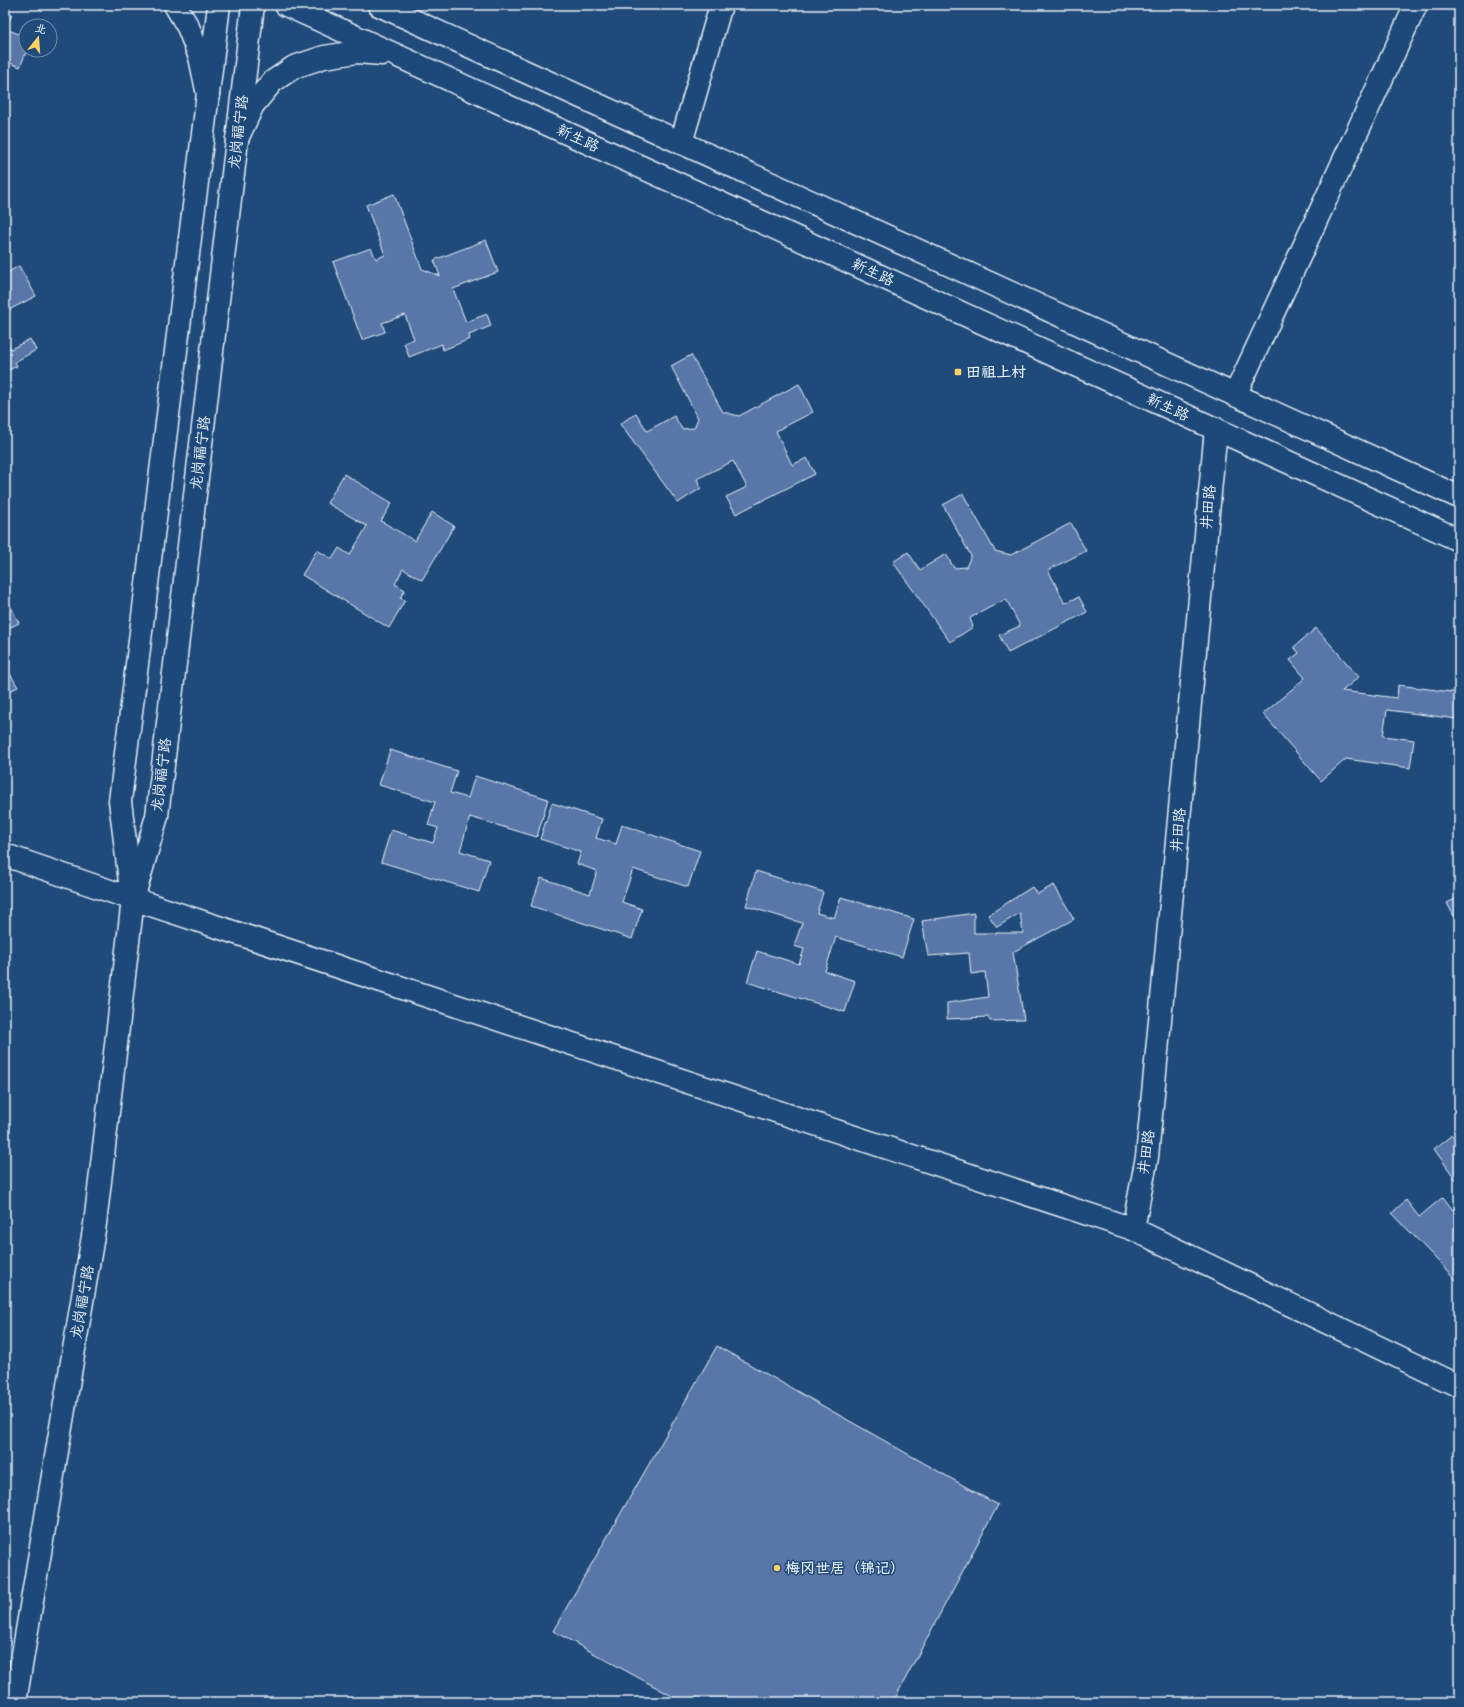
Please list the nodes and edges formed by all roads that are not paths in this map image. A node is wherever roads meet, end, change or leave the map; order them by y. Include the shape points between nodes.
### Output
1 (175, 5) edge
2 (219, 5) edge
3 (253, 5) edge
4 (286, 5) edge
5 (379, 5) edge
6 (721, 5) edge
7 (1416, 5) edge
8 (397, 55) junction
9 (208, 95) junction
10 (237, 139) junction
11 (681, 143) junction
12 (1235, 395) junction
13 (1216, 429) junction
14 (1459, 497) edge
15 (1459, 540) edge
16 (5, 855) edge
17 (133, 899) junction
18 (1133, 1229) junction
19 (1459, 1386) edge
20 (15, 1702) edge

1 - 9 street via 200,56
2 - 9 street, 龙岗福宁路
3 - 10 street, 龙岗福宁路
4 - 8 street, 新生路
5 - 11 street
6 - 11 street
7 - 12 street
8 - 10 street via 357,52 324,57 294,67 272,82 252,105
8 - 13 street, 新生路
9 - 17 street, 龙岗福宁路 via 120,801
10 - 17 street, 龙岗福宁路 via 157,816
11 - 12 street
12 - 14 street
13 - 15 street, 新生路
13 - 18 street, 井田路 via 1147,1157
16 - 17 street
17 - 18 street
17 - 20 street, 龙岗福宁路 via 95,1224
18 - 19 street

